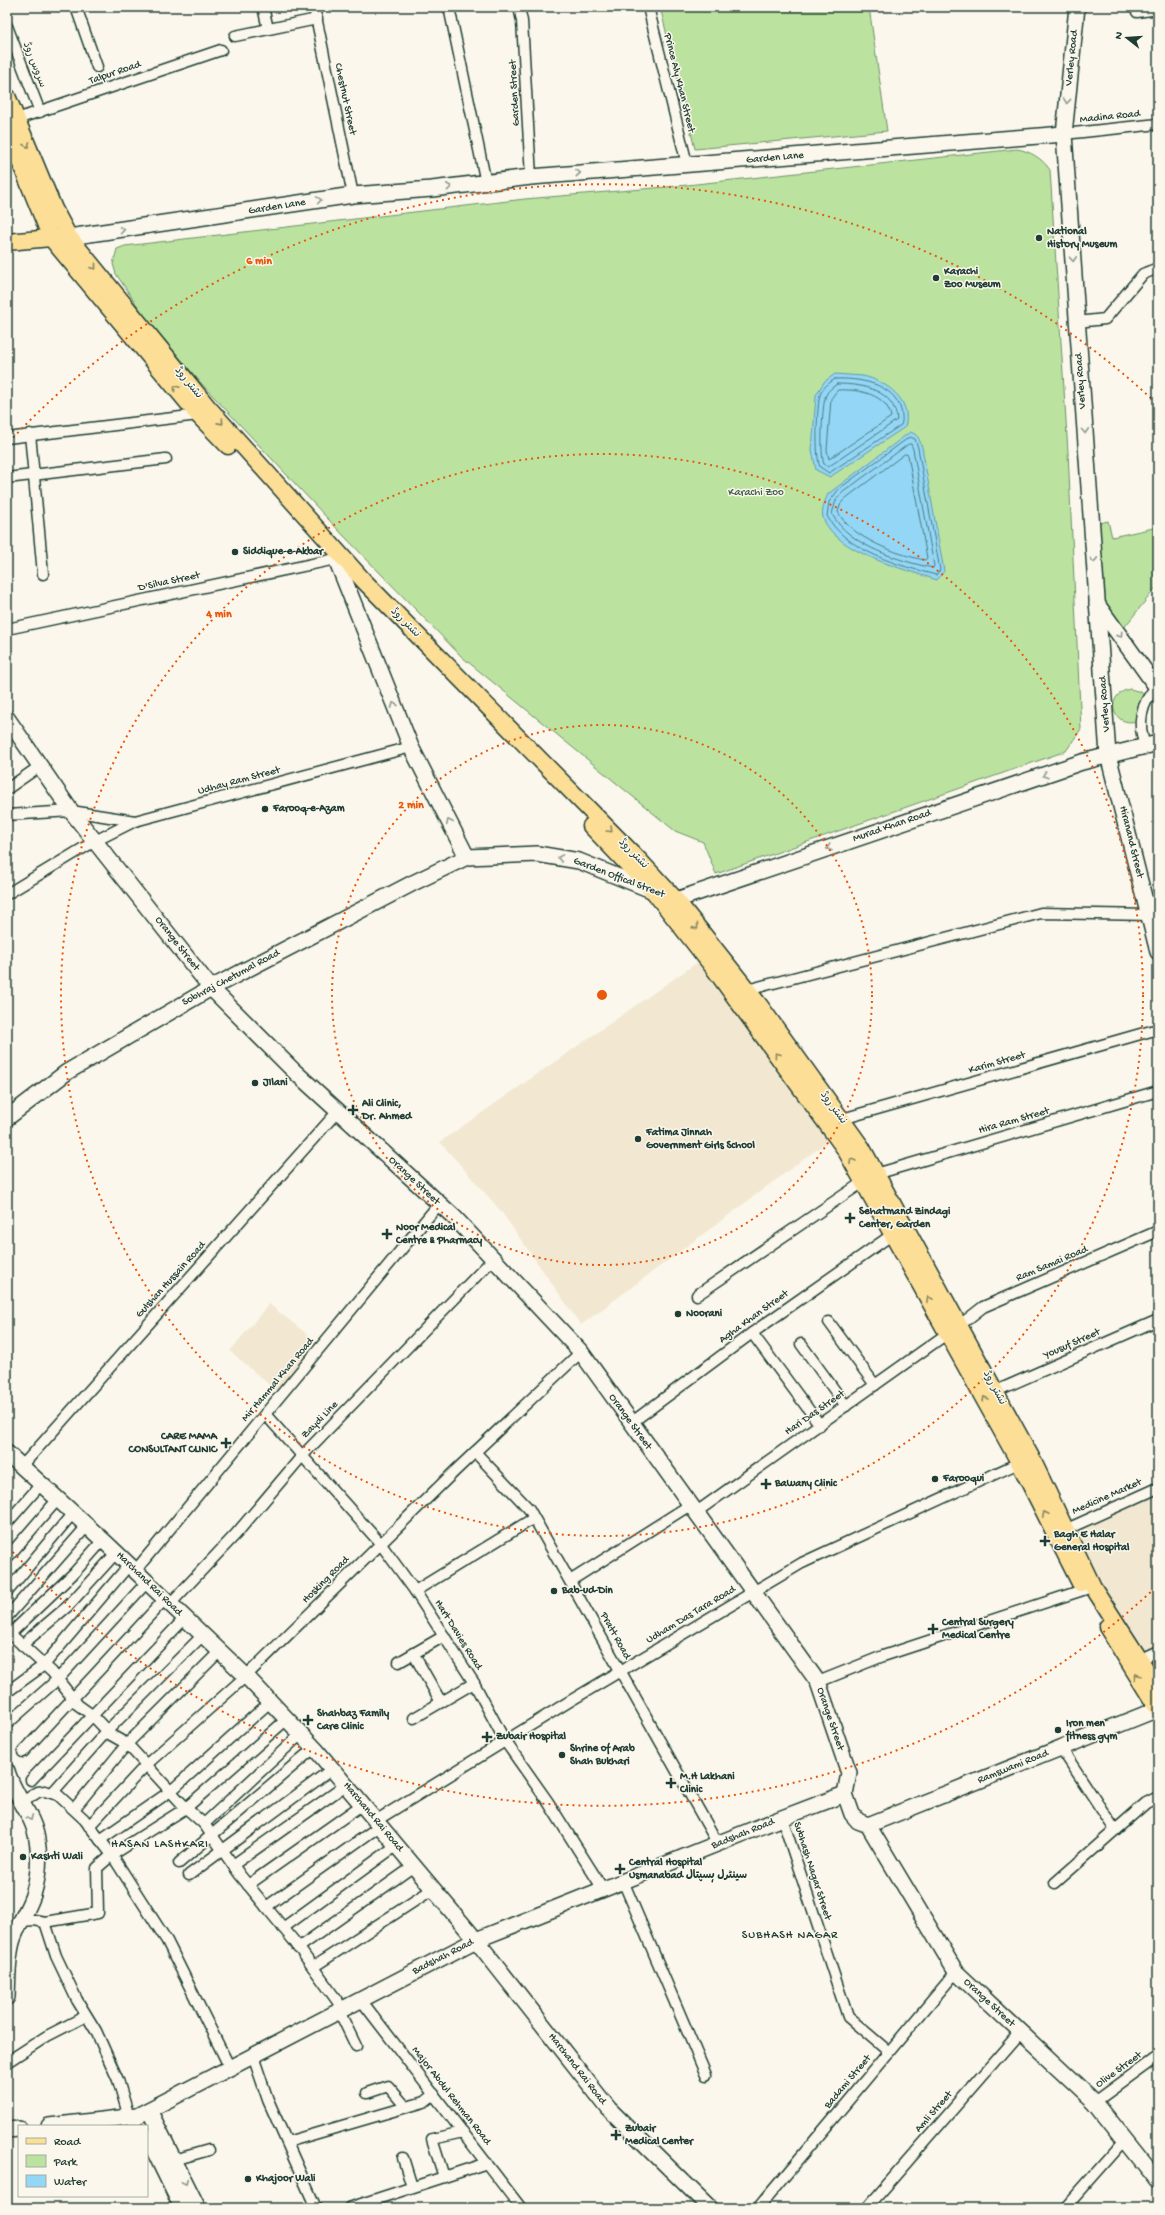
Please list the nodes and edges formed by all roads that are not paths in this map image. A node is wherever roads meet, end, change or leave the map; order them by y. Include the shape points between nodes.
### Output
1 (76, 7) edge
2 (263, 7) edge
3 (314, 7) edge
4 (449, 7) edge
5 (519, 7) edge
6 (648, 7) edge
7 (1077, 7) edge
8 (1158, 9) edge
9 (1137, 12) dead end
10 (317, 19) junction
11 (7, 26) edge
12 (268, 29) junction
13 (235, 36) dead end
14 (221, 50) dead end
15 (97, 67) dead end
16 (7, 96) edge
17 (40, 112) junction
18 (1158, 124) edge
19 (12, 125) edge
20 (1064, 134) junction
21 (687, 164) junction
22 (532, 177) junction
23 (486, 183) junction
24 (352, 195) junction
25 (69, 237) junction
26 (51, 238) junction
27 (7, 242) edge
28 (1158, 268) edge
29 (1077, 322) junction
30 (202, 411) junction
31 (30, 434) junction
32 (7, 438) edge
33 (166, 459) dead end
34 (34, 475) junction
35 (7, 478) edge
36 (336, 559) junction
37 (43, 574) dead end
38 (1097, 603) junction
39 (7, 629) edge
40 (1157, 688) edge
41 (7, 718) edge
42 (1152, 744) edge
43 (412, 747) junction
44 (1108, 755) junction
45 (40, 766) junction
46 (7, 788) edge
47 (71, 811) junction
48 (7, 815) edge
49 (135, 821) junction
50 (95, 840) junction
51 (467, 857) junction
52 (655, 893) junction
53 (7, 894) edge
54 (676, 900) junction
55 (1150, 915) junction
56 (1158, 952) edge
57 (211, 988) junction
58 (746, 990) junction
59 (1158, 1029) edge
60 (1158, 1091) edge
61 (338, 1111) junction
62 (7, 1118) edge
63 (842, 1119) junction
64 (870, 1178) junction
65 (439, 1204) junction
66 (1158, 1231) edge
67 (893, 1234) junction
68 (493, 1259) junction
69 (697, 1295) dead end
70 (1158, 1320) edge
71 (829, 1322) dead end
72 (954, 1329) junction
73 (752, 1333) junction
74 (802, 1344) dead end
75 (581, 1352) junction
76 (876, 1385) junction
77 (996, 1391) junction
78 (846, 1406) junction
79 (266, 1414) junction
80 (631, 1423) junction
81 (820, 1424) junction
82 (475, 1452) junction
83 (302, 1456) junction
84 (12, 1460) edge
85 (1025, 1460) junction
86 (41, 1484) junction
87 (1158, 1488) edge
88 (58, 1499) junction
89 (693, 1508) junction
90 (73, 1513) junction
91 (534, 1518) junction
92 (7, 1523) edge
93 (87, 1526) junction
94 (1067, 1529) junction
95 (103, 1540) junction
96 (380, 1543) junction
97 (116, 1553) junction
98 (7, 1558) edge
99 (132, 1568) junction
100 (570, 1580) junction
101 (147, 1582) junction
102 (1088, 1588) junction
103 (415, 1591) junction
104 (7, 1592) edge
105 (752, 1592) junction
106 (168, 1602) junction
107 (7, 1617) edge
108 (185, 1618) junction
109 (8, 1633) edge
110 (203, 1635) junction
111 (444, 1636) junction
112 (22, 1645) junction
113 (220, 1651) junction
114 (1158, 1651) edge
115 (413, 1654) junction
116 (1140, 1659) junction
117 (399, 1662) dead end
118 (44, 1665) junction
119 (620, 1672) junction
120 (246, 1676) junction
121 (58, 1679) junction
122 (818, 1682) junction
123 (474, 1684) junction
124 (1158, 1688) edge
125 (7, 1692) edge
126 (71, 1698) junction
127 (270, 1702) junction
128 (441, 1702) junction
129 (1158, 1709) edge
130 (92, 1715) junction
131 (414, 1718) dead end
132 (286, 1719) junction
133 (7, 1724) edge
134 (108, 1730) junction
135 (301, 1734) junction
136 (505, 1741) junction
137 (127, 1744) junction
138 (314, 1748) junction
139 (1061, 1748) junction
140 (23, 1752) dead end
141 (147, 1764) junction
142 (332, 1769) junction
143 (7, 1771) edge
144 (31, 1780) dead end
145 (346, 1784) junction
146 (172, 1790) junction
147 (52, 1793) junction
148 (846, 1794) junction
149 (1158, 1798) edge
150 (21, 1803) junction
151 (363, 1804) junction
152 (186, 1808) junction
153 (74, 1809) junction
154 (782, 1818) junction
155 (379, 1822) junction
156 (204, 1824) junction
157 (868, 1825) junction
158 (89, 1826) junction
159 (1115, 1830) junction
160 (213, 1836) junction
161 (100, 1840) junction
162 (718, 1844) junction
163 (397, 1845) junction
164 (222, 1850) junction
165 (112, 1855) junction
166 (179, 1863) dead end
167 (233, 1865) junction
168 (414, 1866) junction
169 (189, 1875) dead end
170 (623, 1881) junction
171 (1055, 1883) dead end
172 (248, 1885) junction
173 (433, 1889) junction
174 (603, 1889) junction
175 (266, 1907) junction
176 (22, 1921) junction
177 (45, 1922) junction
178 (283, 1928) junction
179 (476, 1940) junction
180 (298, 1948) junction
181 (313, 1967) junction
182 (956, 1972) junction
183 (7, 1997) edge
184 (361, 2000) junction
185 (341, 2010) junction
186 (86, 2016) junction
187 (1020, 2032) junction
188 (356, 2046) dead end
189 (889, 2052) junction
190 (253, 2056) junction
191 (1158, 2056) edge
192 (7, 2062) edge
193 (230, 2068) junction
194 (706, 2075) dead end
195 (367, 2093) dead end
196 (434, 2094) junction
197 (1095, 2102) junction
198 (406, 2107) junction
199 (139, 2117) edge
200 (59, 2125) edge
201 (146, 2125) edge
202 (148, 2128) edge
203 (18, 2129) edge
204 (7, 2130) edge
205 (463, 2132) junction
206 (148, 2138) edge
207 (1125, 2140) junction
208 (287, 2142) junction
209 (209, 2150) dead end
210 (404, 2158) dead end
211 (174, 2160) junction
212 (487, 2163) junction
213 (444, 2177) junction
214 (1158, 2182) edge
215 (412, 2187) junction
216 (182, 2208) edge
217 (198, 2208) edge
218 (316, 2208) edge
219 (349, 2208) edge
220 (521, 2208) edge
221 (710, 2208) edge
222 (758, 2208) edge
223 (867, 2208) edge
224 (1065, 2208) edge

1 - 15 street
2 - 12 street
3 - 10 street, Chestnut Street
4 - 23 street
5 - 22 street, Garden Street
6 - 21 street, Prince Aly Khan Street
7 -> 20 main road, Verley Road
8 - 9 street
10 - 12 street
10 - 24 street, Chestnut Street
11 - 17 street, سروس روڈ
12 - 13 street
14 - 17 street, Talpur Road
16 - 19 main road, نشتر روڈ
17 - 19 street, Talpur Road
18 - 20 street, Madina Road
19 -> 25 main road, نشتر روڈ
19 - 26 main road, نشتر روڈ
20 - 21 main road, Garden Lane
20 -> 29 main road, Verley Road
22 -> 21 main road, Garden Lane
22 - 23 main road, Garden Lane
24 -> 23 main road, Garden Lane
25 -> 24 main road, Garden Lane
25 - 26 main road
25 -> 30 main road, نشتر روڈ
26 - 27 main road
30 -> 26 main road, نشتر روڈ
28 - 29 street via 1144,274 1106,319
29 -> 38 main road, Verley Road
30 - 31 street
30 - 36 main road, نشتر روڈ
30 -> 54 main road, نشتر روڈ
31 - 32 street
31 - 34 street
33 - 34 street
34 - 35 street
34 - 37 street
36 - 39 street, D'Silva Street
43 -> 36 main road
36 - 52 main road, نشتر روڈ
38 -> 40 main road
38 - 44 main road, Verley Road
40 - 42 street via 1143,708 1140,723 1141,735
41 - 45 main road, Orange Street
42 - 44 main road, Murad Khan Road
43 - 49 street, Udhay Ram Street
51 -> 43 main road
44 -> 54 main road, Murad Khan Road
44 - 55 main road, Hiranand Street
45 - 46 street
45 - 47 main road, Orange Street
47 - 48 street, Udhay Ram Street
47 - 49 street, Udhay Ram Street
47 - 50 main road, Orange Street
49 - 50 street
50 - 53 street
50 - 57 main road, Orange Street
52 -> 51 main road, Garden Offical Street via 579,861 537,854
51 - 57 main road, Sobhraj Chetumal Road
52 - 54 main road, Garden Offical Street
64 -> 52 main road, نشتر روڈ via 835,1136 713,967
54 -> 58 main road, نشتر روڈ
55 - 56 main road, Hiranand Street
55 - 58 street via 1041,913
57 - 61 main road, Orange Street
57 - 62 main road, Sobhraj Chetumal Road via 67,1072
58 - 63 main road, نشتر روڈ
59 - 63 street, Karim Street
60 - 64 street, Hira Ram Street
61 - 65 main road, Orange Street
61 - 84 street, Gulshan Hussain Road
63 - 64 main road, نشتر روڈ via 862,1148
64 - 67 main road, نشتر روڈ
64 - 69 street, Hira Ram Street
64 - 72 main road, نشتر روڈ
65 - 68 main road, Orange Street
65 - 79 street, Mir Hammal Khan Road
66 - 72 street, Ram Samai Road via 984,1307
72 -> 67 main road, نشتر روڈ
67 - 73 street, Agha Khan Street
68 - 75 main road, Orange Street
68 - 83 street, Zaydi Line
70 - 77 street, Yousuf Street
71 - 76 street
72 - 76 street, Hari Das Street
72 - 77 main road, نشتر روڈ
85 -> 72 main road, نشتر روڈ
73 - 80 street, Agha Khan Street
73 - 81 street
74 - 78 street
75 - 80 main road, Orange Street
75 - 82 street, Hosking Road
76 - 78 street, Hari Das Street
77 - 85 main road, نشتر روڈ
78 - 81 street, Hari Das Street
79 - 83 street, Hart Davies Road
79 - 99 street, Mir Hammal Khan Road
80 - 89 main road, Orange Street
81 - 89 street, Hari Das Street
82 - 91 street, Pratt Road
82 - 96 street, Hosking Road
83 - 96 street, Hart Davies Road
83 - 106 street, Zaydi Line via 236,1534
84 - 86 main road, Harchand Rai Road
85 - 94 main road, نشتر روڈ
102 -> 85 main road, نشتر روڈ
85 - 105 street, Udham Das Tara Road via 809,1559
86 - 88 main road, Harchand Rai Road
86 - 92 street
87 - 94 street, Medicine Market
88 - 90 main road, Harchand Rai Road
88 - 98 street
89 - 100 street, Hari Das Street
89 - 105 main road, Orange Street
90 - 93 main road, Harchand Rai Road
90 - 104 street
91 - 100 street, Pratt Road
91 - 103 street
93 - 95 main road, Harchand Rai Road
93 - 107 street
94 - 102 main road, نشتر روڈ
95 - 97 main road, Harchand Rai Road
95 - 109 street via 74,1573
96 - 103 street, Hart Davies Road
96 - 120 street, Hosking Road
97 - 99 main road, Harchand Rai Road
97 - 112 street via 68,1606
99 - 101 main road, Harchand Rai Road
99 - 118 street, Mir Hammal Khan Road
100 - 119 street, Pratt Road
101 - 106 main road, Harchand Rai Road
101 - 121 street
102 - 116 main road, نشتر روڈ
102 - 122 street via 883,1656
129 -> 102 main road, نشتر روڈ
103 - 111 street, Hart Davies Road
105 - 119 street, Udham Das Tara Road
105 - 122 main road, Orange Street
106 - 108 main road, Harchand Rai Road
106 - 126 street, Zaydi Line
108 - 110 main road, Harchand Rai Road
108 - 130 street
109 - 112 street
110 - 113 main road, Harchand Rai Road
110 - 134 street
111 - 115 street
111 - 123 street, Hart Davies Road
112 - 118 street
113 - 120 main road, Harchand Rai Road
113 - 137 street
114 - 116 street
115 - 117 street
115 - 128 street
116 - 124 main road, نشتر روڈ
118 - 121 street
118 - 125 street, Mir Hammal Khan Road
119 - 136 street, Udham Das Tara Road
119 - 162 street, Pratt Road
120 - 127 main road, Harchand Rai Road
120 - 141 street, Hosking Road
121 - 126 street
121 - 133 street
122 - 148 main road, Orange Street via 849,1773
123 - 128 street
123 - 136 street, Hart Davies Road
126 - 130 street
126 - 140 street, Zaydi Line
127 - 132 main road, Harchand Rai Road
127 - 146 street
128 - 131 street
129 - 139 main road, Ramswami Road
130 - 134 street
130 - 144 street
132 - 135 main road, Harchand Rai Road
132 - 152 street
134 - 137 street via 111,1735
134 - 147 street
135 - 138 main road, Harchand Rai Road
135 - 156 street
136 - 155 street, Udham Das Tara Road
136 - 174 street, Hart Davies Road via 548,1802
137 - 141 street
137 - 153 street
138 - 142 main road, Harchand Rai Road
138 - 160 street
139 - 157 main road, Ramswami Road
139 - 159 street
141 - 146 street
141 - 158 street, Hosking Road
142 - 145 main road, Harchand Rai Road
142 - 164 street
143 - 150 main road
145 - 151 main road, Harchand Rai Road
145 - 167 street
146 - 152 street
146 - 161 street
147 - 150 street via 38,1792
147 - 153 street
148 - 154 main road, Badshah Road
148 - 157 main road, Orange Street via 852,1814 858,1821
149 - 159 street via 1146,1804
150 -> 176 main road via 30,1816 36,1834 38,1859 33,1895
151 - 155 main road, Harchand Rai Road
151 - 172 street
152 - 156 street
152 - 165 street
153 - 158 street
154 - 162 main road, Badshah Road
154 - 189 street, Subhash Nagar Street via 848,2017
155 - 163 main road, Harchand Rai Road
155 - 175 street, Udham Das Tara Road
156 - 160 street
157 - 182 main road, Orange Street
158 - 161 street
159 - 171 street
160 - 164 street
160 - 166 street
161 - 165 street
162 - 170 main road, Badshah Road
163 - 168 main road, Harchand Rai Road
163 - 178 street
164 - 167 street
164 - 169 street
165 - 177 street via 97,1868 98,1913
165 - 193 street via 167,1941
167 - 172 street
168 - 173 main road, Harchand Rai Road
168 - 180 street
170 - 174 main road, Badshah Road
170 - 194 street
172 - 175 street
173 - 179 main road, Harchand Rai Road
173 - 181 street
174 - 179 main road, Badshah Road
175 - 178 street
176 - 177 street
176 - 183 main road via 10,1951
177 - 186 street via 55,1953
178 - 180 street
179 - 184 main road, Badshah Road
179 - 221 main road, Harchand Rai Road via 609,2109
180 - 181 street
181 - 185 street
182 - 187 main road, Orange Street
182 - 189 street, Badami Street
184 - 185 main road, Badshah Road
184 - 196 street, Major Abdul Rehman Road
185 - 188 street
185 - 190 main road, Badshah Road
186 - 192 street via 47,2036
186 - 199 street
187 - 197 main road, Orange Street
187 - 223 street, Amli Street
189 - 222 street, Badami Street
190 - 193 main road, Badshah Road
190 - 208 street via 268,2100
191 - 197 street, Olive Street
193 - 199 main road, Badshah Road
195 - 198 street via 388,2086
196 - 198 street via 424,2102
196 - 205 street, Major Abdul Rehman Road
197 - 207 main road, Orange Street
198 - 208 street
199 - 200 main road, Badshah Road
199 - 201 main road
202 - 211 main road
203 - 204 main road
205 - 212 street, Major Abdul Rehman Road
205 - 213 street via 432,2139
206 - 216 main road
207 - 214 main road, Orange Street
207 - 224 street
208 - 218 street
209 - 211 street
210 - 215 street
211 -> 217 main road
212 - 213 street
212 - 220 street, Major Abdul Rehman Road
213 - 215 street
215 - 219 street

